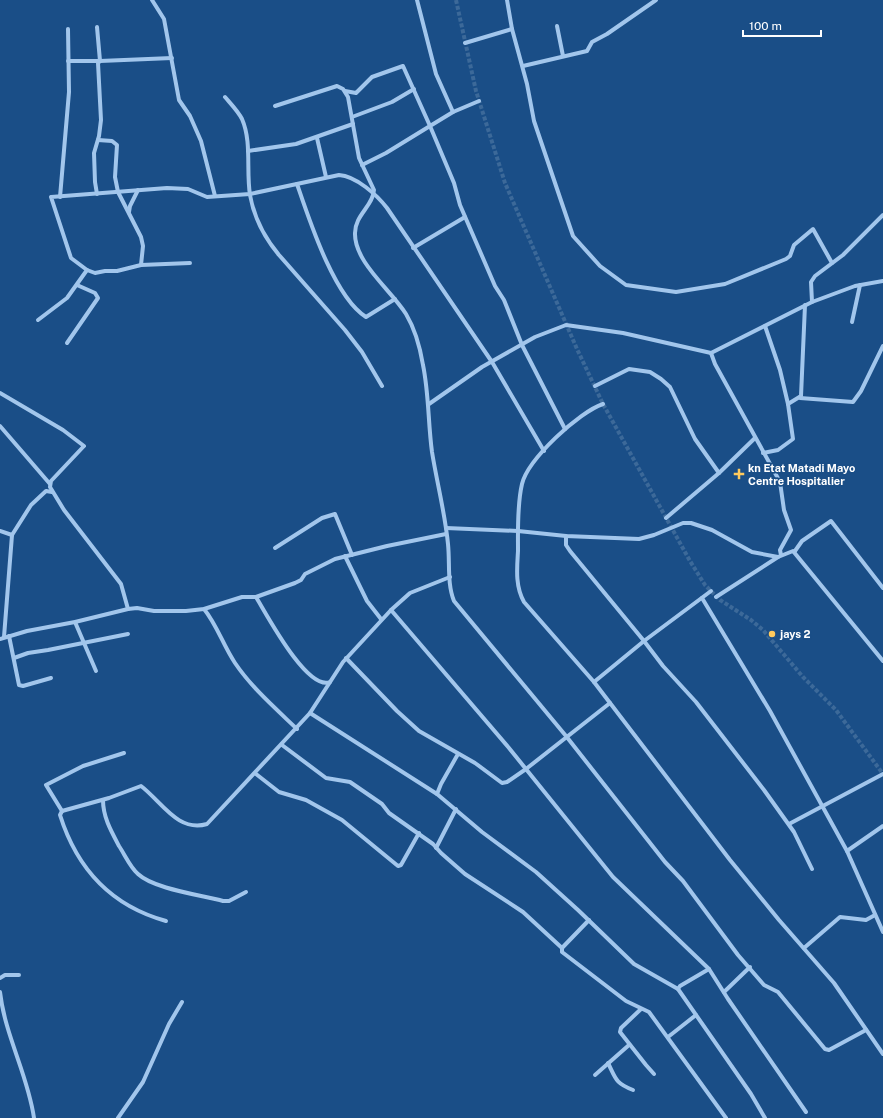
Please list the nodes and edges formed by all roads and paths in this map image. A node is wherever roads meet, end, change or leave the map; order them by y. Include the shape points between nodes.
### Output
1 (152, 0) edge
2 (417, 0) edge
3 (507, 0) edge
4 (656, 0) edge
5 (557, 26) dead end
6 (97, 27) dead end
7 (68, 29) dead end
8 (512, 29) junction
9 (465, 43) dead end
10 (563, 56) junction
11 (172, 58) junction
12 (100, 60) junction
13 (68, 61) junction
14 (523, 66) junction
15 (414, 89) junction
16 (345, 91) junction
17 (225, 97) dead end
18 (479, 100) dead end
19 (275, 106) dead end
20 (453, 112) junction
21 (352, 117) junction
22 (353, 124) junction
23 (430, 126) junction
24 (317, 138) junction
25 (98, 140) junction
26 (248, 151) junction
27 (362, 165) junction
28 (326, 177) junction
29 (297, 184) junction
30 (138, 190) junction
31 (118, 192) junction
32 (97, 194) junction
33 (250, 194) junction
34 (374, 195) junction
35 (215, 196) junction
36 (60, 197) junction
37 (129, 214) junction
38 (883, 215) edge
39 (465, 216) junction
40 (413, 248) junction
41 (190, 263) dead end
42 (832, 263) junction
43 (141, 265) junction
44 (87, 270) junction
45 (883, 281) edge
46 (77, 285) junction
47 (860, 285) junction
48 (395, 299) junction
49 (812, 302) junction
50 (806, 305) junction
51 (38, 320) dead end
52 (852, 322) dead end
53 (765, 326) junction
54 (67, 343) dead end
55 (522, 345) junction
56 (883, 346) edge
57 (711, 353) junction
58 (492, 362) junction
59 (382, 386) dead end
60 (595, 386) dead end
61 (0, 393) edge
62 (800, 398) junction
63 (429, 404) junction
64 (603, 404) dead end
65 (788, 404) junction
66 (0, 426) edge
67 (565, 429) junction
68 (755, 438) junction
69 (544, 451) junction
70 (763, 454) junction
71 (719, 474) junction
72 (50, 484) junction
73 (52, 492) junction
74 (666, 518) dead end
75 (446, 528) junction
76 (0, 531) edge
77 (518, 531) junction
78 (446, 534) junction
79 (12, 535) junction
80 (566, 536) junction
81 (275, 548) dead end
82 (794, 551) junction
83 (352, 555) junction
84 (345, 556) junction
85 (780, 556) junction
86 (450, 577) junction
87 (883, 588) edge
88 (711, 591) dead end
89 (256, 597) junction
90 (716, 597) dead end
91 (702, 598) junction
92 (128, 609) junction
93 (204, 609) junction
94 (390, 610) junction
95 (381, 619) junction
96 (75, 622) junction
97 (128, 634) dead end
98 (4, 637) edge
99 (644, 640) junction
100 (84, 642) junction
101 (14, 658) junction
102 (346, 658) junction
103 (883, 661) edge
104 (96, 671) dead end
105 (51, 678) dead end
106 (331, 682) junction
107 (594, 682) junction
108 (610, 703) junction
109 (310, 713) junction
110 (296, 729) junction
111 (566, 736) junction
112 (282, 745) junction
113 (124, 753) dead end
114 (458, 754) junction
115 (526, 769) junction
116 (256, 774) junction
117 (883, 774) edge
118 (437, 794) junction
119 (103, 800) junction
120 (822, 807) junction
121 (456, 809) junction
122 (62, 811) junction
123 (788, 824) junction
124 (883, 826) edge
125 (419, 833) junction
126 (436, 848) junction
127 (846, 851) junction
128 (812, 869) dead end
129 (246, 892) dead end
130 (875, 915) junction
131 (589, 920) junction
132 (166, 921) dead end
133 (883, 932) edge
134 (562, 948) junction
135 (804, 948) junction
136 (750, 967) junction
137 (709, 969) junction
138 (19, 975) dead end
139 (0, 978) edge
140 (678, 989) junction
141 (0, 992) edge
142 (724, 992) junction
143 (182, 1002) dead end
144 (641, 1010) junction
145 (696, 1016) junction
146 (866, 1030) junction
147 (668, 1037) junction
148 (629, 1045) junction
149 (883, 1054) edge
150 (608, 1063) junction
151 (654, 1074) dead end
152 (594, 1075) dead end
153 (633, 1090) dead end
154 (806, 1112) dead end
155 (725, 1116) edge
156 (34, 1118) edge
157 (118, 1118) edge
158 (719, 1118) edge
159 (765, 1118) edge

1 - 11 street via 164,19
2 - 20 street via 436,74
3 - 8 street
4 - 10 street via 592,42 587,51
5 - 10 street
6 - 12 street
7 - 13 street
8 - 9 street
8 - 14 street
10 - 14 street
11 - 12 street
11 - 35 street via 179,100 190,116 201,142
12 - 13 street
12 - 25 street via 97,66 101,109
13 - 36 street via 69,102
14 - 42 street via 534,121 573,236 614,278 626,285 676,292 725,284 786,259 794,245 813,229
15 - 16 street via 405,68 401,66 372,77 356,93
15 - 21 street via 392,102
15 - 23 street
16 - 19 street via 336,86
16 - 21 street
17 - 26 street via 241,118
18 - 20 street
20 - 23 street
21 - 22 street
22 - 24 street
22 - 27 street
23 - 27 street
23 - 39 street
24 - 26 street via 288,146
24 - 28 street
25 - 31 street via 112,141 117,145 115,177
25 - 32 street via 94,153
26 - 33 street
27 - 34 street via 372,184
28 - 29 street
28 - 34 street via 339,174 349,177
29 - 33 street
29 - 48 street via 321,251 337,282 352,303 366,317
30 - 31 street
30 - 35 street via 181,188 202,196
30 - 37 street
31 - 32 street
31 - 37 street
32 - 36 street
33 - 35 street
33 - 59 street via 254,214 267,240 345,330 362,352
34 - 40 street via 382,202
34 - 48 street via 357,221 356,242 364,260
36 - 44 street via 51,197 66,247 74,261
37 - 43 street via 143,241
38 - 42 street via 860,240
39 - 40 street
39 - 55 street
40 - 58 street
41 - 43 street
42 - 49 street via 811,282
43 - 44 street via 117,271 95,273
44 - 46 street
45 - 47 street
46 - 51 street via 67,298
46 - 54 street via 98,298
47 - 49 street
47 - 52 street
48 - 63 street via 414,332 423,363
49 - 50 street
50 - 53 street
50 - 62 street
53 - 57 street
53 - 65 street
55 - 57 street via 547,331 566,325 623,333
55 - 58 street
55 - 67 street
56 - 62 street via 853,402
57 - 68 street
58 - 63 street via 464,378
58 - 69 street
60 - 71 street via 629,369 650,372 662,379 670,387 695,439
61 - 72 street via 63,430 84,446
62 - 65 street
63 - 75 street via 432,452
64 - 67 street via 579,417
65 - 70 street via 792,439 778,450
66 - 72 street
67 - 69 street
68 - 70 street
68 - 71 street
69 - 77 street via 531,465 522,484
70 - 85 street via 780,482 784,510 791,530 780,550
71 - 74 street
72 - 73 street
73 - 79 street via 46,491 33,502
73 - 92 street via 121,584
75 - 77 street
75 - 78 street
76 - 79 street
77 - 80 street
77 - 107 street via 518,586 521,597
78 - 83 street
78 - 86 street
79 - 98 street
80 - 85 street via 639,539 683,523 691,523 712,530 752,552
80 - 99 street via 566,545 570,551
81 - 83 street via 322,518 335,514
82 - 85 street
82 - 87 street via 802,541 831,521
82 - 103 street
83 - 84 street
84 - 89 street via 305,574 295,583
84 - 95 street via 367,601
85 - 90 street
86 - 94 street via 410,593
86 - 111 street via 452,597 458,608
88 - 91 street
89 - 93 street via 242,598
89 - 106 street via 300,664 318,681 326,684
91 - 99 street
91 - 120 street via 770,711
92 - 93 street
92 - 96 street
93 - 110 street via 234,662
94 - 95 street
94 - 115 street
95 - 102 street
96 - 98 street
96 - 100 street
97 - 100 street
98 - 101 street
99 - 107 street
99 - 123 street via 663,666 705,712
100 - 101 street
100 - 104 street
101 - 105 street via 19,685
102 - 106 street
102 - 114 street via 409,722
106 - 109 street
107 - 108 street
108 - 111 street
108 - 135 street via 730,860
109 - 110 street
109 - 118 street
110 - 112 street
111 - 115 street
111 - 136 street
112 - 116 street
112 - 125 street via 326,778 334,781 345,780 355,785
113 - 122 street via 83,766 46,785
114 - 115 street via 502,783
114 - 118 street
115 - 137 street via 613,877
116 - 119 street via 212,820 197,826 178,820 142,787
116 - 125 street via 279,792 306,800 342,820 398,866
117 - 120 street
118 - 121 street
119 - 122 street
119 - 129 street via 112,834 142,878 223,901
120 - 123 street
120 - 127 street
121 - 126 street
121 - 131 street via 536,872
122 - 132 street via 60,815 71,846 96,879 124,904 153,918
123 - 128 street
124 - 127 street
125 - 126 street
126 - 134 street via 465,874 523,912
127 - 130 street
130 - 133 street
130 - 135 street via 866,920 840,917
131 - 134 street
131 - 140 street via 634,964
134 - 144 street via 562,952 579,966
135 - 146 street via 834,983
136 - 142 street
136 - 146 street via 764,985 781,995 826,1049
137 - 140 street
137 - 142 street
138 - 139 street via 5,975
140 - 145 street
141 - 156 street via 5,1020 28,1088
142 - 154 street
143 - 157 street via 169,1024 143,1082
144 - 147 street via 649,1012
144 - 148 street via 620,1030
145 - 147 street
145 - 159 street
146 - 149 street
147 - 155 street
148 - 150 street
148 - 151 street
150 - 152 street
150 - 153 street via 610,1071 619,1083
155 - 158 street

